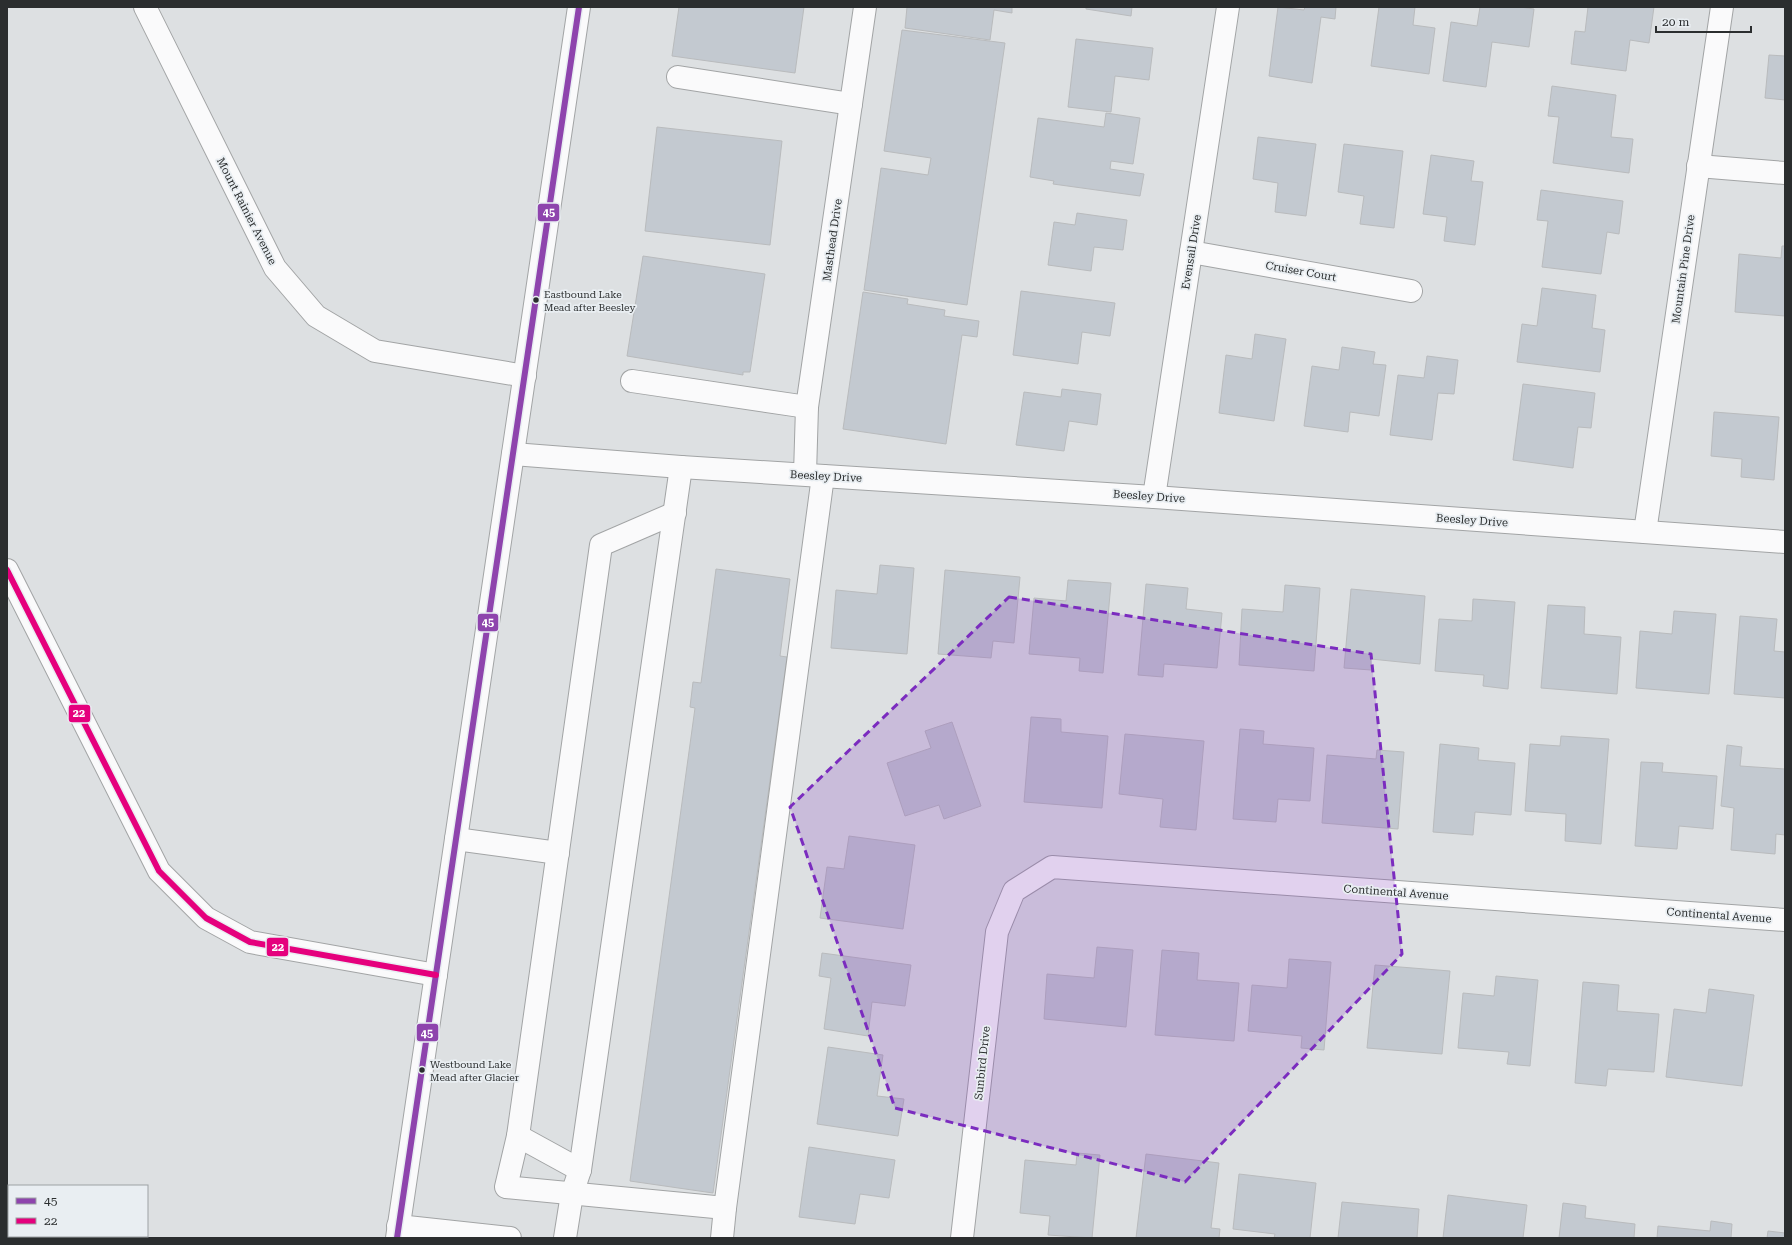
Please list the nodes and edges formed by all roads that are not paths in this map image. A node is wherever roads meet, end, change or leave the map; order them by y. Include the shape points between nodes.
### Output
1 (145, 7) edge
2 (579, 7) edge
3 (865, 7) edge
4 (1228, 7) edge
5 (1722, 7) edge
6 (678, 77) dead end
7 (851, 104) junction
8 (1698, 166) junction
9 (1785, 173) edge
10 (1191, 252) junction
11 (1411, 291) dead end
12 (525, 376) junction
13 (632, 381) dead end
14 (807, 407) junction
15 (513, 454) junction
16 (681, 467) junction
17 (814, 475) junction
18 (1154, 497) junction
19 (675, 513) junction
20 (1645, 532) junction
21 (1785, 542) edge
22 (7, 570) edge
23 (456, 839) junction
24 (558, 853) junction
25 (1014, 891) joint
26 (1785, 920) edge
27 (436, 975) junction
28 (518, 1136) junction
29 (580, 1170) junction
30 (572, 1194) junction
31 (725, 1208) junction
32 (397, 1232) edge
33 (510, 1238) edge
34 (565, 1238) edge
35 (722, 1238) edge
36 (962, 1238) edge

1 - 12 street, Mount Rainier Avenue via 275,268 316,316 375,352
2 - 12 street
3 - 7 street, Masthead Drive
4 - 10 street, Evensail Drive
5 - 8 street, Mountain Pine Drive
6 - 7 street
7 - 14 street, Masthead Drive
8 - 9 street
8 - 20 street, Mountain Pine Drive
10 - 11 street, Cruiser Court
10 - 18 street, Evensail Drive
12 - 15 street
13 - 14 street
14 - 17 street, Masthead Drive
15 - 16 street, Beesley Drive
15 - 23 street
16 - 17 street, Beesley Drive
16 - 19 street
17 - 18 street, Beesley Drive
17 - 31 street, Masthead Drive
18 - 20 street, Beesley Drive
19 - 24 street via 601,545
19 - 29 street
20 - 21 street, Beesley Drive
22 - 27 street via 159,871 206,918 250,942
23 - 24 street
23 - 27 street
24 - 28 street
25 - 26 street, Continental Avenue via 1052,867
25 - 36 street, Sunbird Drive via 997,932
27 - 32 street
28 - 29 street
28 - 30 street via 506,1187
29 - 30 street
30 - 31 street
30 - 34 street
31 - 35 street, Masthead Drive
32 - 33 street

